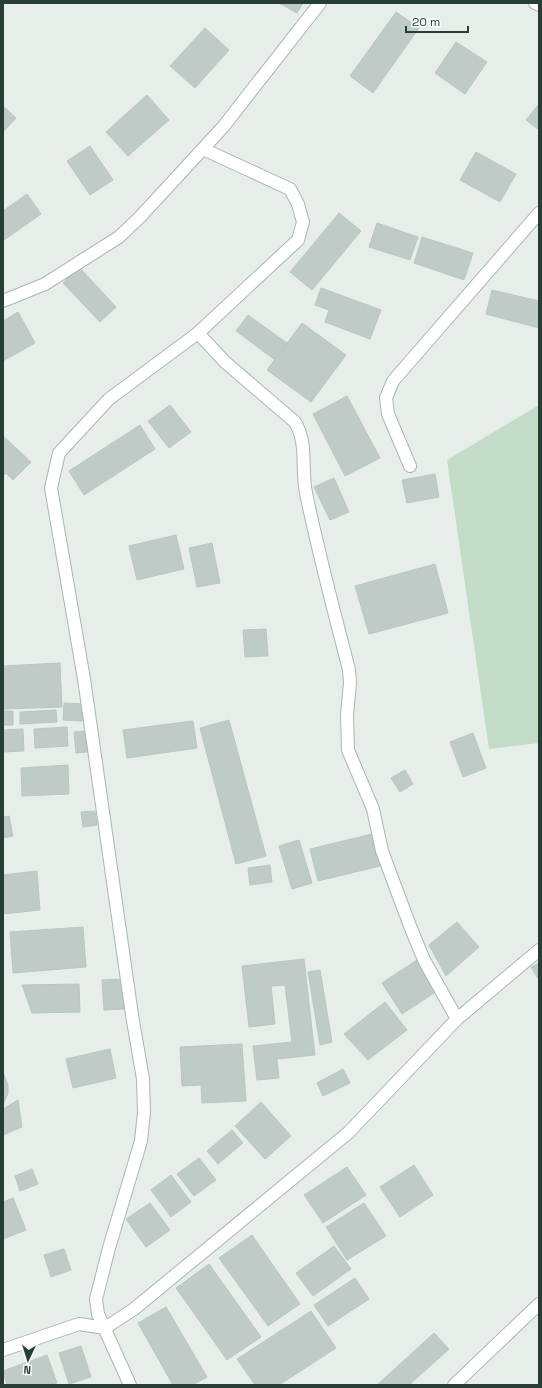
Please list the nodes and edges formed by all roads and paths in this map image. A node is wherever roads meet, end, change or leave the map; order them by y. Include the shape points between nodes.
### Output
1 (320, 3) edge
2 (535, 3) edge
3 (539, 5) edge
4 (203, 149) junction
5 (539, 213) edge
6 (3, 301) edge
7 (198, 333) junction
8 (410, 466) dead end
9 (539, 950) edge
10 (456, 1019) junction
11 (539, 1304) edge
12 (105, 1328) junction
13 (3, 1350) edge
14 (130, 1385) edge
15 (454, 1385) edge

1 - 4 street via 237,110
2 - 3 street
4 - 6 street via 119,237 45,284
4 - 7 street via 290,189 303,222 298,240
5 - 8 street via 392,381 386,398 388,414
7 - 10 street via 224,362 295,422 300,430 303,439 307,498 349,670 348,750 372,809 382,851 410,926 424,960
7 - 12 street via 109,399 59,453 51,488 84,679 143,1079 144,1112 141,1140 96,1299 98,1314
9 - 10 street
10 - 12 street via 348,1132 134,1309
11 - 15 street
12 - 13 street via 79,1324
12 - 14 street

